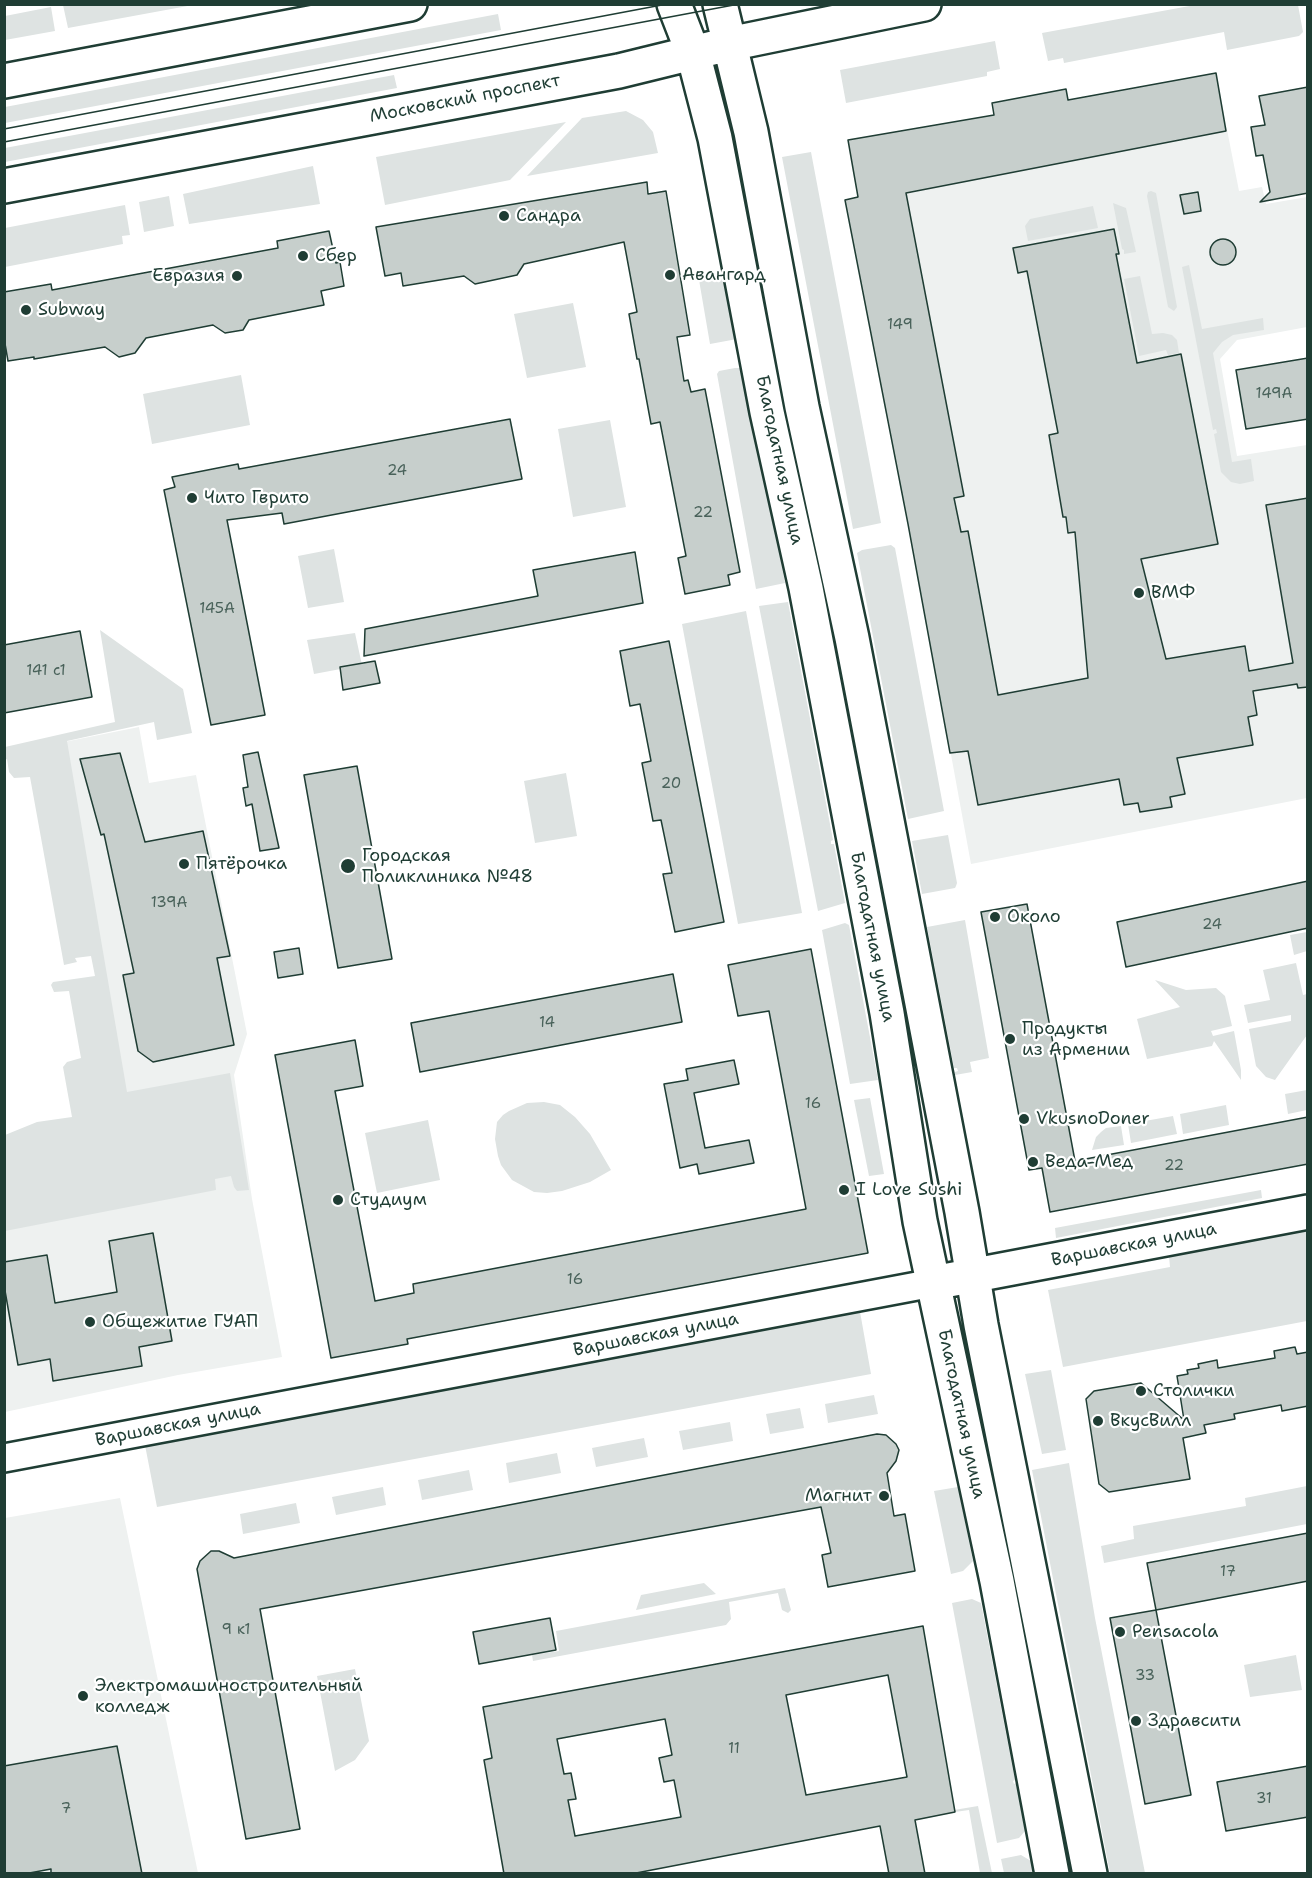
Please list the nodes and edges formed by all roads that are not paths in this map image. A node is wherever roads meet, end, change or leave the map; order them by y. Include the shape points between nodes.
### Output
1 (410, 4) edge
2 (674, 4) edge
3 (720, 4) edge
4 (924, 4) edge
5 (729, 44) junction
6 (693, 53) junction
7 (4, 81) edge
8 (4, 186) edge
9 (1308, 1212) edge
10 (973, 1276) junction
11 (933, 1283) junction
12 (4, 1458) edge
13 (1052, 1874) edge
14 (1090, 1874) edge

1 - 7 main road
2 - 6 main road, Благодатная улица
3 - 5 main road, Благодатная улица
4 - 5 main road, Московский проспект
5 - 6 main road, Московский проспект
5 - 10 main road, Благодатная улица via 751,132 802,407 852,638
6 - 8 main road, Московский проспект via 619,71
6 - 11 main road, Благодатная улица via 715,138 767,412 806,588
9 - 10 main road, Варшавская улица
10 - 11 main road, Варшавская улица
10 - 14 main road, Благодатная улица
11 - 12 street, Варшавская улица
11 - 13 main road, Благодатная улица

